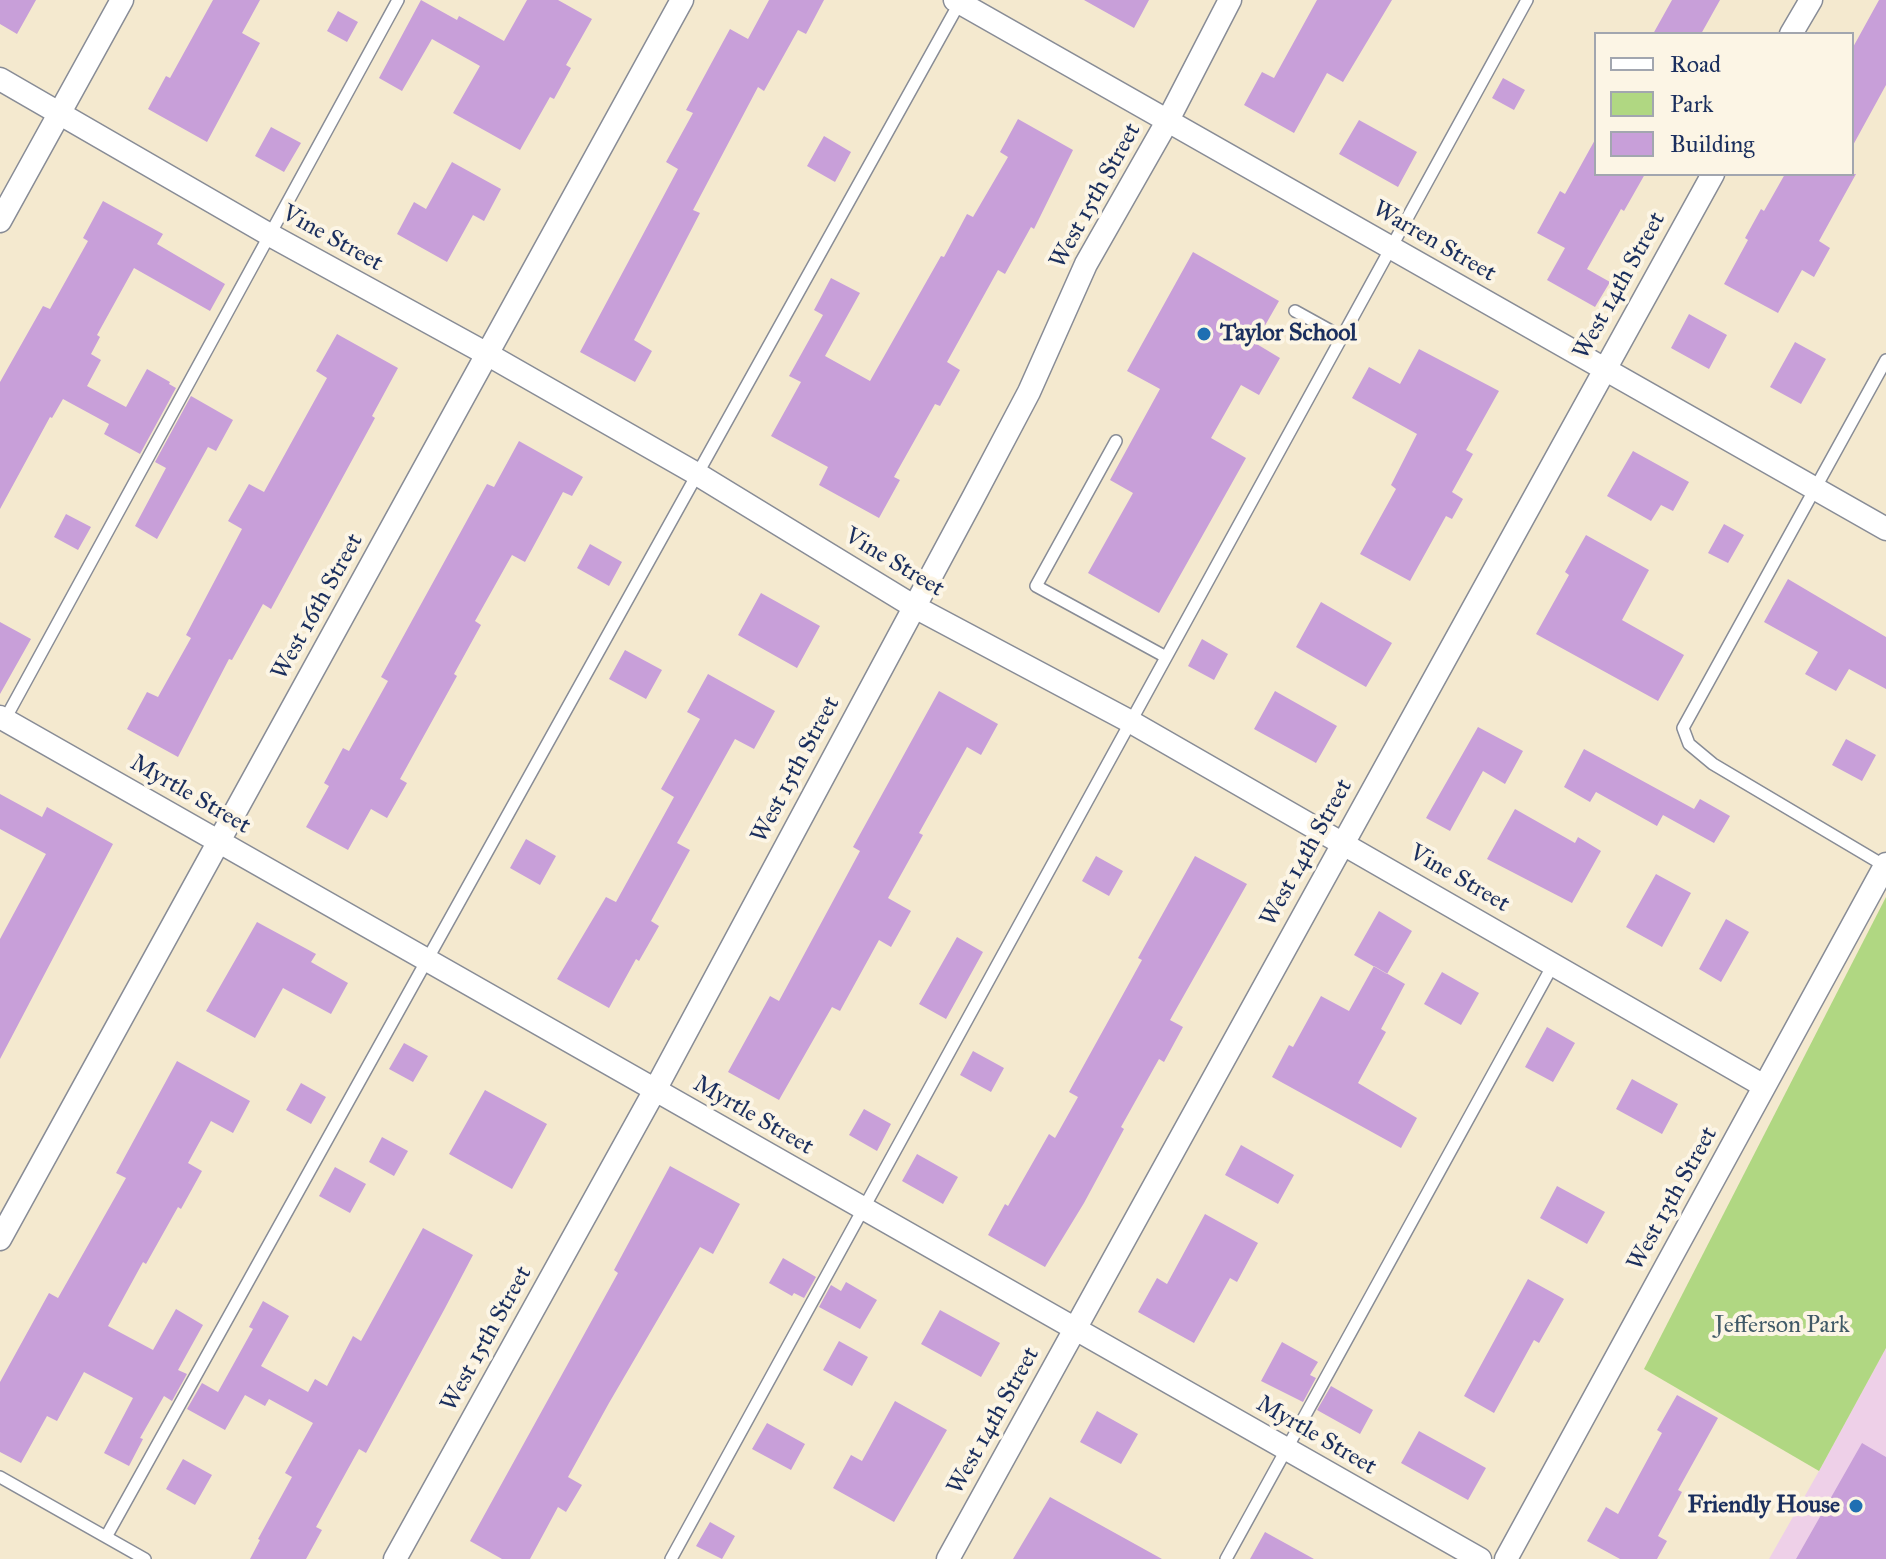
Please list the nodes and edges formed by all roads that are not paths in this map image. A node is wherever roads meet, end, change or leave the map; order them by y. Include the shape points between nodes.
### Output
1 (122, 0) edge
2 (398, 0) edge
3 (682, 0) edge
4 (1230, 0) edge
5 (1527, 0) edge
6 (1811, 0) edge
7 (958, 1) edge
8 (1792, 32) edge
9 (0, 79) edge
10 (60, 112) junction
11 (1168, 120) junction
12 (1712, 176) edge
13 (0, 221) edge
14 (270, 235) junction
15 (1391, 248) junction
16 (1295, 311) dead end
17 (1342, 337) junction
18 (487, 354) junction
19 (1886, 360) edge
20 (1604, 369) junction
21 (1116, 441) dead end
22 (697, 474) junction
23 (1816, 489) junction
24 (1886, 529) edge
25 (913, 606) junction
26 (1166, 657) junction
27 (1, 722) edge
28 (1131, 722) junction
29 (218, 842) junction
30 (1343, 842) junction
31 (1885, 865) edge
32 (426, 960) junction
33 (1554, 963) junction
34 (1764, 1086) junction
35 (655, 1090) junction
36 (863, 1208) junction
37 (0, 1239) edge
38 (1075, 1328) junction
39 (1287, 1449) junction
40 (0, 1477) edge
41 (106, 1537) junction
42 (145, 1559) edge
43 (395, 1559) edge
44 (671, 1559) edge
45 (948, 1559) edge
46 (1226, 1559) edge
47 (1480, 1559) edge
48 (1506, 1559) edge

1 - 10 street
2 - 14 lane
3 - 18 street, West 16th Street
4 - 11 street, West 15th Street
5 - 15 lane
6 - 8 street
7 - 11 street, Warren Street
7 - 22 lane
9 - 10 street, Vine Street
10 - 13 street
10 - 14 street, Vine Street
11 - 15 street, Warren Street
11 - 25 street, West 15th Street via 1086,264 1029,392
12 - 20 street, West 14th Street
14 - 18 street, Vine Street
14 - 27 lane
15 - 17 lane
15 - 20 street, Warren Street
16 - 17 lane
17 - 26 lane
18 - 22 street, Vine Street
18 - 29 street, West 16th Street
19 - 23 lane
20 - 23 street, Warren Street
20 - 30 street, West 14th Street
21 - 26 lane via 1036,586
22 - 25 street, Vine Street
22 - 32 lane
23 - 24 street, Warren Street
23 - 31 lane via 1683,728 1689,744 1713,764
25 - 28 street, Vine Street
25 - 35 street, West 15th Street
26 - 28 lane
27 - 29 street, Myrtle Street
28 - 30 street, Vine Street
28 - 36 lane
29 - 32 street, Myrtle Street
29 - 37 street, West 16th Street
30 - 33 street, Vine Street
30 - 38 street, West 14th Street
31 - 34 street, West 13th Street
32 - 35 street, Myrtle Street
32 - 41 lane
33 - 34 street, Vine Street
33 - 39 lane
34 - 48 street, West 13th Street
35 - 36 street, Myrtle Street
35 - 43 street, West 15th Street
36 - 38 street, Myrtle Street
36 - 44 lane
38 - 39 street, Myrtle Street
38 - 45 street, West 14th Street
39 - 46 lane
39 - 47 street, Myrtle Street
40 - 41 lane
41 - 42 lane

